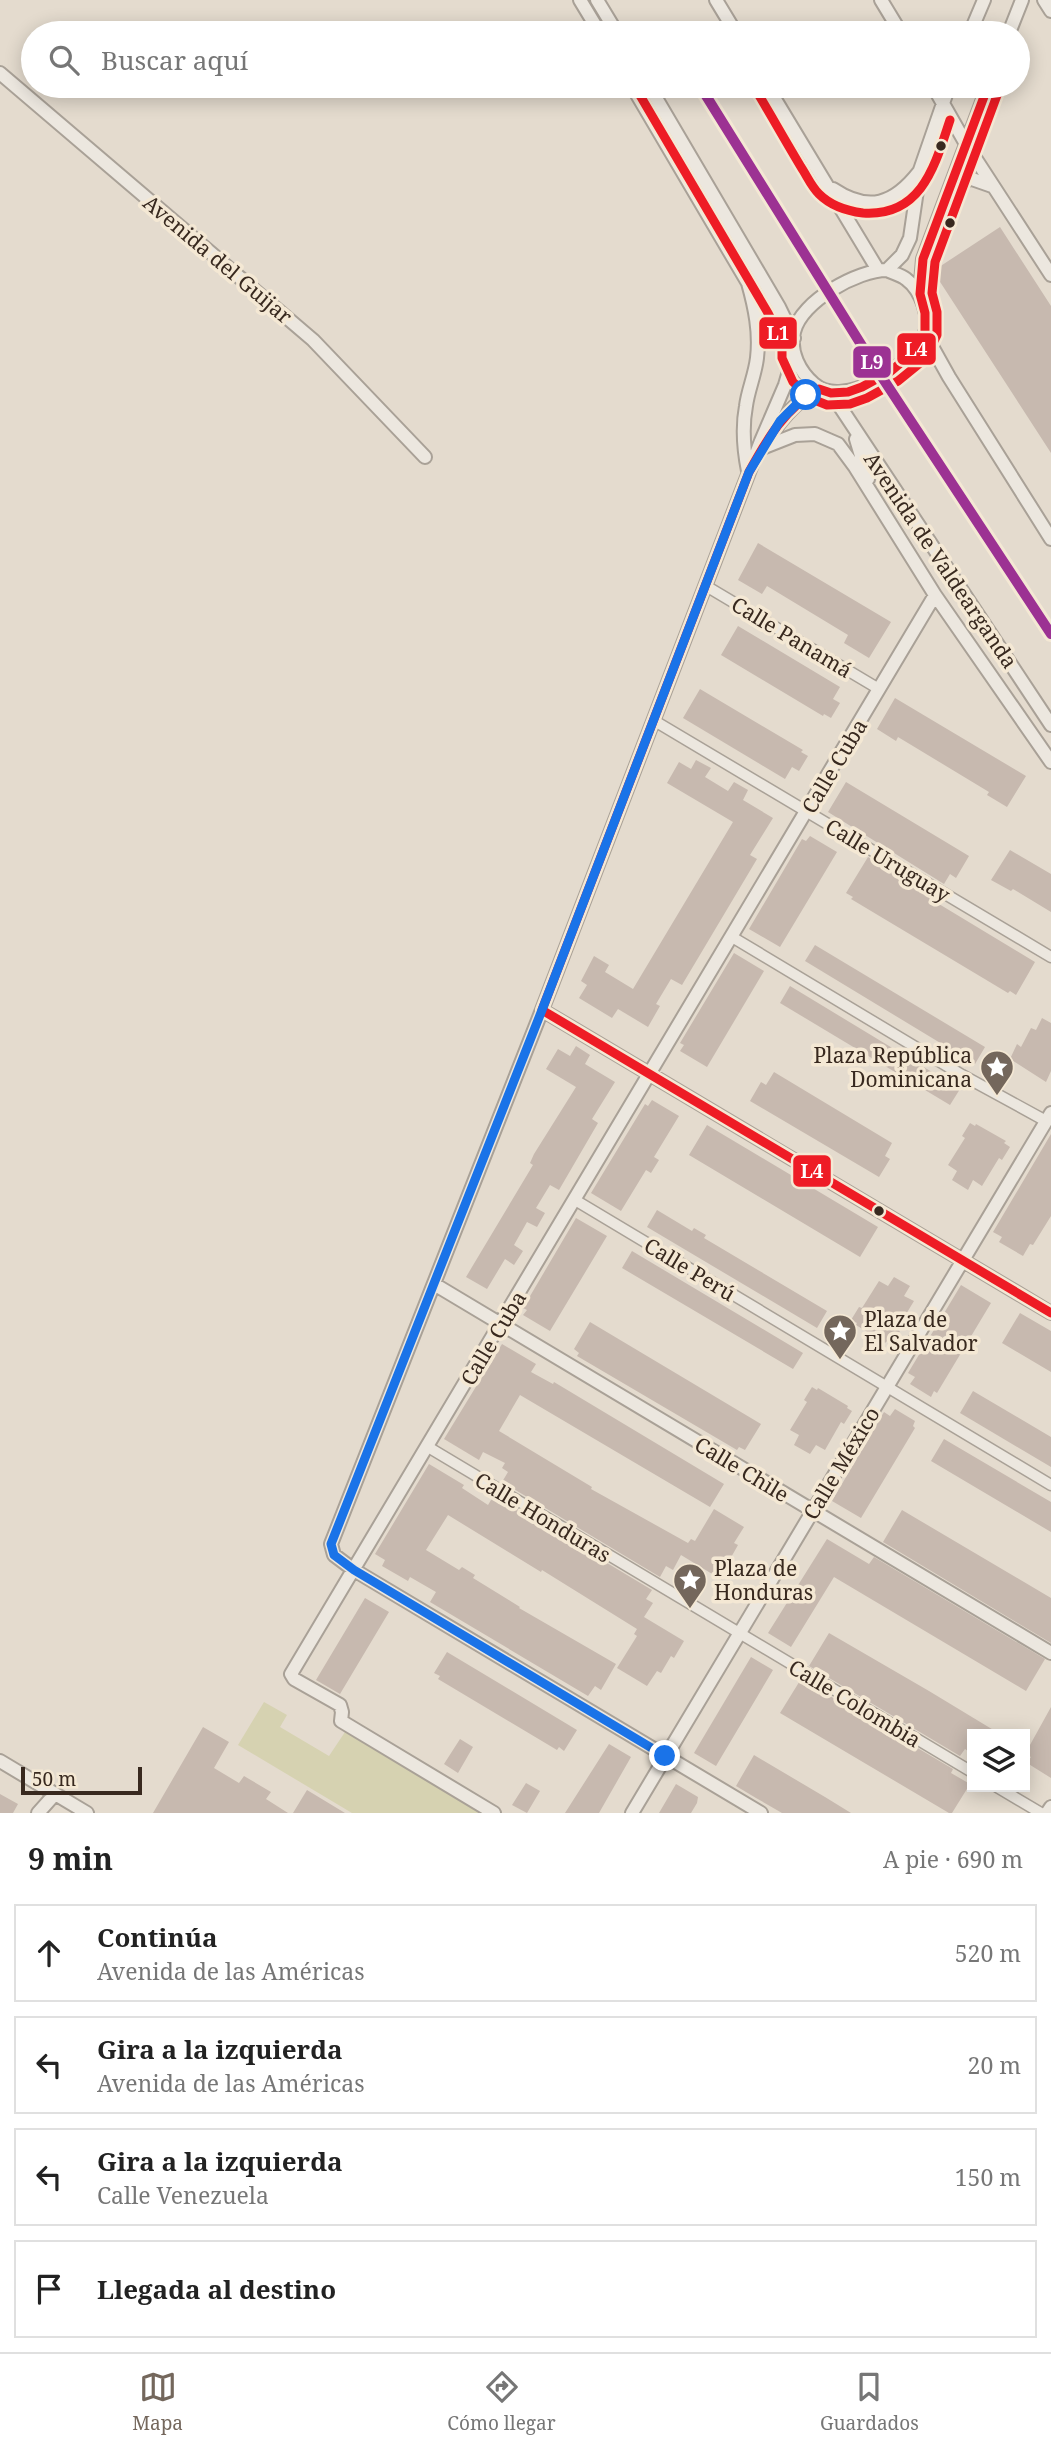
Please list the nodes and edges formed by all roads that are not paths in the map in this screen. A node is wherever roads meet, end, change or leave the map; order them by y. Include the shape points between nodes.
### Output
1 (580, 0) edge
2 (597, 0) edge
3 (716, 0) edge
4 (881, 0) edge
5 (984, 0) edge
6 (1022, 0) edge
7 (1044, 0) edge
8 (1051, 11) edge
9 (593, 21) edge
10 (610, 21) edge
11 (729, 21) edge
12 (894, 21) edge
13 (975, 21) edge
14 (1014, 21) edge
15 (0, 73) edge
16 (21, 91) edge
17 (29, 98) edge
18 (639, 98) edge
19 (656, 98) edge
20 (775, 98) edge
21 (940, 98) edge
22 (944, 98) edge
23 (983, 98) edge
24 (943, 102) junction
25 (966, 144) junction
26 (920, 170) junction
27 (827, 185) junction
28 (992, 186) junction
29 (945, 200) junction
30 (882, 270) junction
31 (1051, 275) edge
32 (920, 294) junction
33 (925, 334) junction
34 (793, 338) junction
35 (794, 354) junction
36 (825, 391) junction
37 (852, 426) junction
38 (762, 448) junction
39 (425, 457) dead end
40 (749, 472) junction
41 (873, 497) junction
42 (1051, 538) edge
43 (706, 586) junction
44 (935, 595) junction
45 (879, 689) junction
46 (653, 720) junction
47 (1051, 725) edge
48 (1051, 762) edge
49 (806, 811) junction
50 (732, 937) junction
51 (1051, 957) edge
52 (542, 1010) junction
53 (650, 1074) junction
54 (1049, 1119) edge
55 (575, 1200) junction
56 (962, 1260) junction
57 (434, 1284) junction
58 (1051, 1313) edge
59 (501, 1324) junction
60 (887, 1387) junction
61 (428, 1447) junction
62 (1051, 1485) edge
63 (813, 1511) junction
64 (354, 1570) junction
65 (739, 1634) junction
66 (1051, 1653) edge
67 (665, 1756) junction
68 (0, 1761) edge
69 (967, 1769) edge
70 (1005, 1792) edge
71 (55, 1794) junction
72 (1051, 1807) edge
73 (38, 1813) edge
74 (86, 1813) edge
75 (494, 1813) edge
76 (632, 1813) edge
77 (761, 1813) edge
78 (1041, 1813) edge
79 (1047, 1813) edge

1 - 9 street
2 - 10 street
3 - 11 street
4 - 12 street
5 - 13 street
6 - 14 street
7 - 8 street
15 - 16 street, Avenida del Guijar
17 - 39 street, Avenida del Guijar via 313,340
18 - 40 street via 748,283 758,338 744,418
19 - 34 street
20 - 27 street
21 - 24 street
22 - 24 street
23 - 25 street
24 - 25 street
24 - 26 street
25 - 28 street
25 - 29 street
26 - 27 street via 895,197 879,202 845,197
26 - 30 street via 910,238 901,255
27 - 30 street
28 - 29 street via 972,179 958,182
28 - 31 street
29 - 32 street via 923,259
30 - 32 street via 906,278
30 - 34 street via 863,273 832,289 798,322
32 - 33 street
33 - 36 street via 916,350 891,371 848,392
33 - 42 street
34 - 35 street
35 - 36 street via 803,375
35 - 40 street
36 - 37 street, Avenida de Valdearganda
36 - 38 street via 806,395
37 - 41 street
37 - 47 street, Avenida de Valdearganda
38 - 40 street
38 - 41 street via 795,435 815,434 838,444
40 - 43 street
41 - 44 street
43 - 45 street, Calle Panamá
43 - 46 street
44 - 45 street, Calle Cuba
44 - 48 street
45 - 49 street, Calle Cuba
46 - 49 street, Calle Uruguay
46 - 52 street
49 - 50 street, Calle Cuba
49 - 51 street, Calle Uruguay
50 - 53 street, Calle Cuba
50 - 54 street via 962,1075
52 - 53 street
52 - 57 street
53 - 55 street, Calle Cuba
53 - 56 street
54 - 56 street, Calle México
55 - 59 street, Calle Cuba
55 - 60 street, Calle Perú
56 - 58 street
56 - 60 street, Calle México
57 - 59 street, Calle Chile
57 - 64 street via 331,1544 334,1555
59 - 61 street, Calle Cuba
59 - 63 street, Calle Chile
60 - 62 street
60 - 63 street, Calle México
61 - 64 street, Calle Cuba
61 - 65 street, Calle Honduras
63 - 65 street, Calle México
63 - 66 street, Calle Chile
64 - 67 street
64 - 75 street, Calle Cuba via 291,1674 340,1705 341,1721
65 - 67 street, Calle México
65 - 69 street, Calle Colombia
67 - 76 street, Calle México
67 - 77 street
68 - 71 street
70 - 78 street
71 - 73 street
71 - 74 street
72 - 79 street

